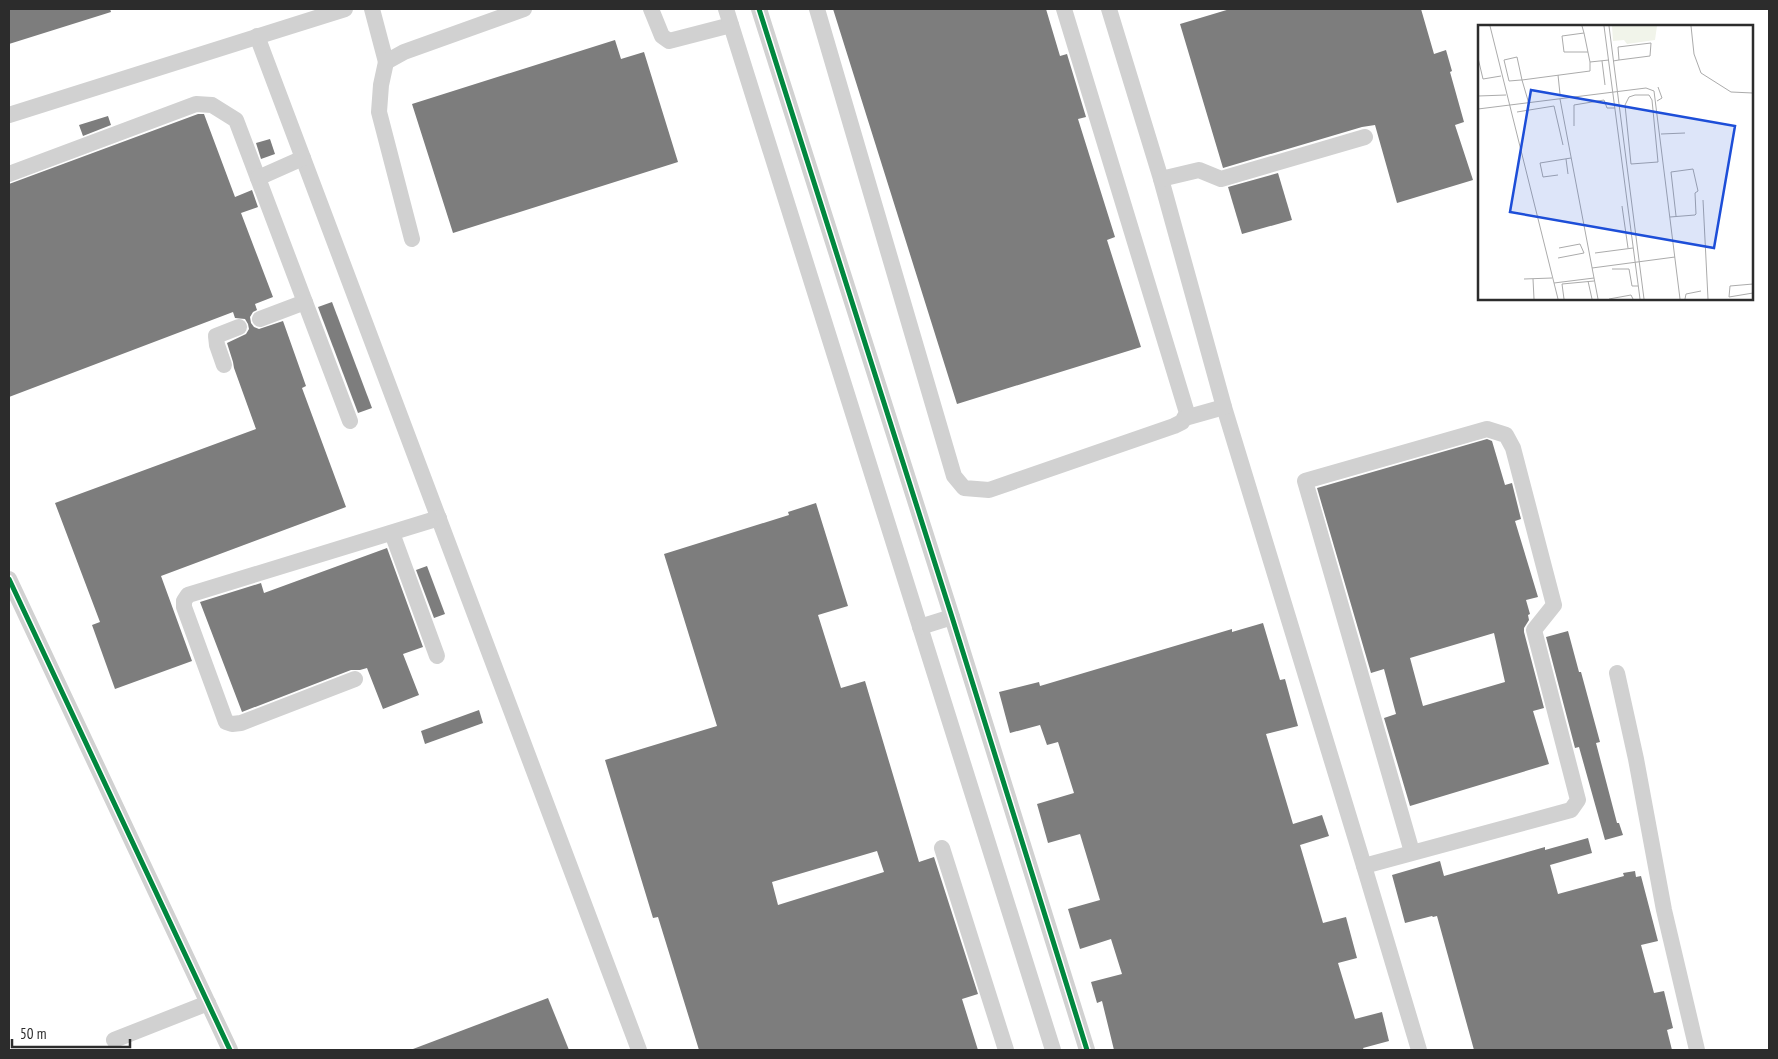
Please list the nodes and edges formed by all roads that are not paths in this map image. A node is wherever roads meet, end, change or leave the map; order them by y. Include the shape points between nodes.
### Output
1 (345, 9) edge
2 (372, 9) edge
3 (524, 9) edge
4 (652, 9) edge
5 (726, 9) edge
6 (759, 9) edge
7 (817, 9) edge
8 (1064, 9) edge
9 (1109, 9) edge
10 (731, 25) junction
11 (257, 36) junction
12 (386, 62) junction
13 (9, 115) edge
14 (1365, 137) dead end
15 (303, 158) junction
16 (9, 174) edge
17 (258, 178) junction
18 (1161, 179) junction
19 (412, 239) dead end
20 (305, 302) junction
21 (260, 319) dead end
22 (239, 327) dead end
23 (224, 365) dead end
24 (1224, 407) junction
25 (1185, 418) junction
26 (350, 421) dead end
27 (439, 518) junction
28 (392, 533) junction
29 (9, 579) edge
30 (952, 617) junction
31 (920, 627) junction
32 (437, 656) dead end
33 (1617, 673) dead end
34 (354, 678) dead end
35 (942, 848) dead end
36 (1412, 852) junction
37 (1364, 866) junction
38 (208, 1003) junction
39 (114, 1040) dead end
40 (230, 1050) edge
41 (639, 1050) edge
42 (1006, 1050) edge
43 (1053, 1050) edge
44 (1087, 1050) edge
45 (1419, 1050) edge
46 (1697, 1050) edge

1 - 11 street
2 - 12 street
3 - 12 street via 404,52
4 - 10 street via 662,36 669,41
5 - 10 street
6 - 30 street
7 - 25 street via 954,476 964,488 989,490 1174,426
8 - 25 street via 1186,407
9 - 18 street
10 - 31 street
11 - 13 street
11 - 15 street
12 - 19 street via 379,112
14 - 18 street via 1221,179 1199,170
15 - 17 street
15 - 27 street
16 - 17 street via 196,104 212,105 236,120
17 - 20 street
18 - 24 street
20 - 21 street
20 - 26 street
22 - 23 street via 216,336
24 - 25 street
24 - 37 street
27 - 28 street
27 - 41 street
28 - 32 street
28 - 34 street via 188,595 184,601 226,722 241,723
29 - 38 street
30 - 31 street
30 - 44 street
31 - 43 street
33 - 46 street via 1664,910
35 - 42 street
36 - 36 street via 1305,480 1486,429 1506,435 1513,448 1554,605 1534,630 1578,800 1571,810
36 - 37 street
37 - 45 street
38 - 39 street
38 - 40 street

